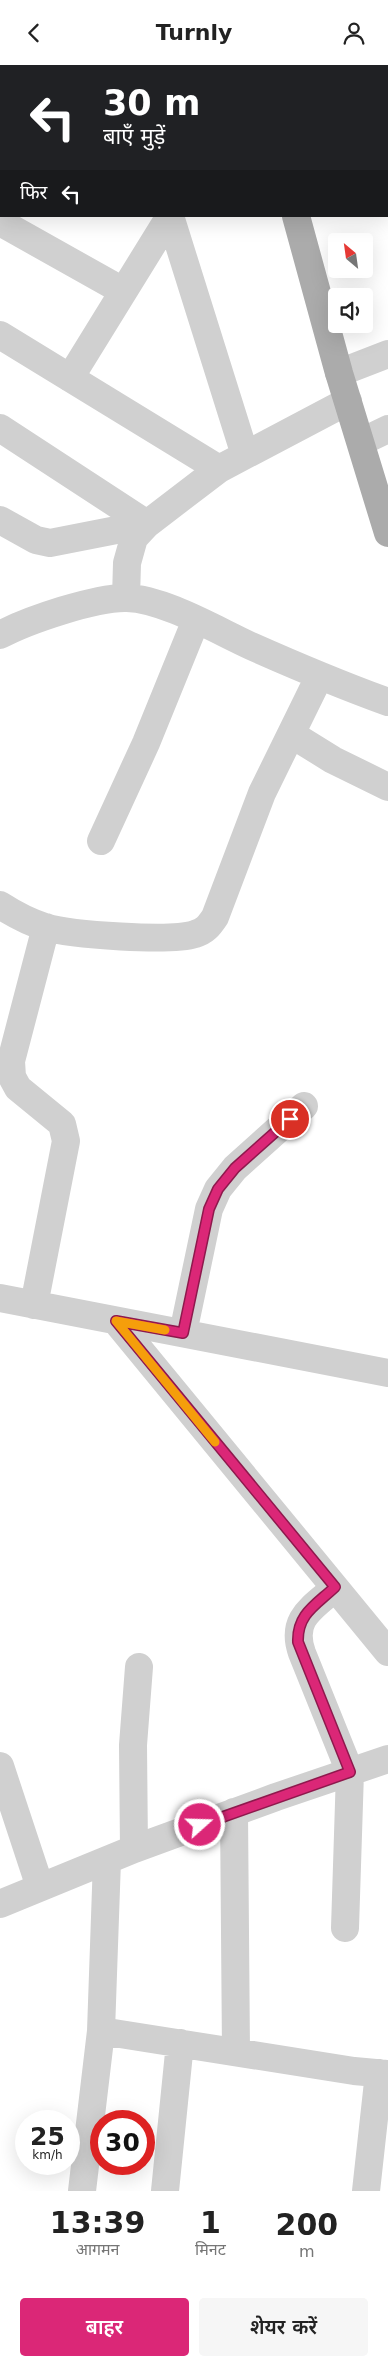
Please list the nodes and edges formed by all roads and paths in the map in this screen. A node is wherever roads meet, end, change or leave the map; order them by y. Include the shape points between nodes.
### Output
1 (169, 217) edge
2 (170, 217) edge
3 (296, 217) edge
4 (0, 222) edge
5 (123, 291) junction
6 (0, 335) edge
7 (388, 354) edge
8 (339, 373) junction
9 (70, 378) junction
10 (348, 401) junction
11 (0, 429) edge
12 (388, 429) edge
13 (361, 442) junction
14 (244, 455) junction
15 (219, 469) junction
16 (0, 520) edge
17 (147, 524) junction
18 (387, 527) edge
19 (126, 598) junction
20 (196, 620) junction
21 (0, 635) edge
22 (319, 677) junction
23 (388, 702) edge
24 (291, 733) junction
25 (388, 787) edge
26 (101, 841) dead end
27 (0, 905) edge
28 (46, 927) junction
29 (304, 1106) dead end
30 (0, 1298) edge
31 (34, 1305) junction
32 (116, 1321) junction
33 (183, 1333) junction
34 (388, 1373) edge
35 (335, 1587) junction
36 (388, 1652) edge
37 (139, 1667) dead end
38 (388, 1759) edge
39 (0, 1765) edge
40 (350, 1772) junction
41 (234, 1813) junction
42 (134, 1849) junction
43 (107, 1860) junction
44 (40, 1887) junction
45 (0, 1904) edge
46 (345, 1928) dead end
47 (101, 2031) junction
48 (180, 2043) junction
49 (236, 2052) junction
50 (383, 2073) edge
51 (82, 2191) edge
52 (165, 2191) edge
53 (366, 2191) edge

1 - 5 street
2 - 14 street
3 - 8 main road
4 - 5 street
5 - 9 street
6 - 9 street
7 - 8 street
8 - 10 main road
9 - 15 street
10 - 13 main road
10 - 14 street
11 - 17 street
12 - 13 street
13 - 18 main road
14 - 15 street
15 - 17 street
16 - 17 street via 36,540 50,543
17 - 19 street via 134,538 127,563
19 - 20 street via 146,600
19 - 21 street via 97,602 39,619
20 - 22 street
20 - 26 street via 146,743
22 - 23 street
22 - 24 street
24 - 25 street via 333,760
24 - 28 street via 262,793 215,917 207,929 183,937 76,933
27 - 28 street
28 - 31 street via 11,1061 12,1077 18,1088 62,1124 66,1141
29 - 33 street via 235,1168 218,1189 209,1209
30 - 31 street
31 - 32 street
32 - 33 street
32 - 35 street
33 - 34 street
35 - 36 street
35 - 40 street via 302,1617 297,1629 298,1642
37 - 42 street via 133,1745
38 - 40 street
39 - 44 street
40 - 41 street
40 - 46 street
41 - 42 street
41 - 49 street
42 - 43 street
43 - 44 street
43 - 47 street
44 - 45 street
47 - 48 street
47 - 51 street
48 - 49 street
48 - 52 street
49 - 50 street
50 - 53 street

